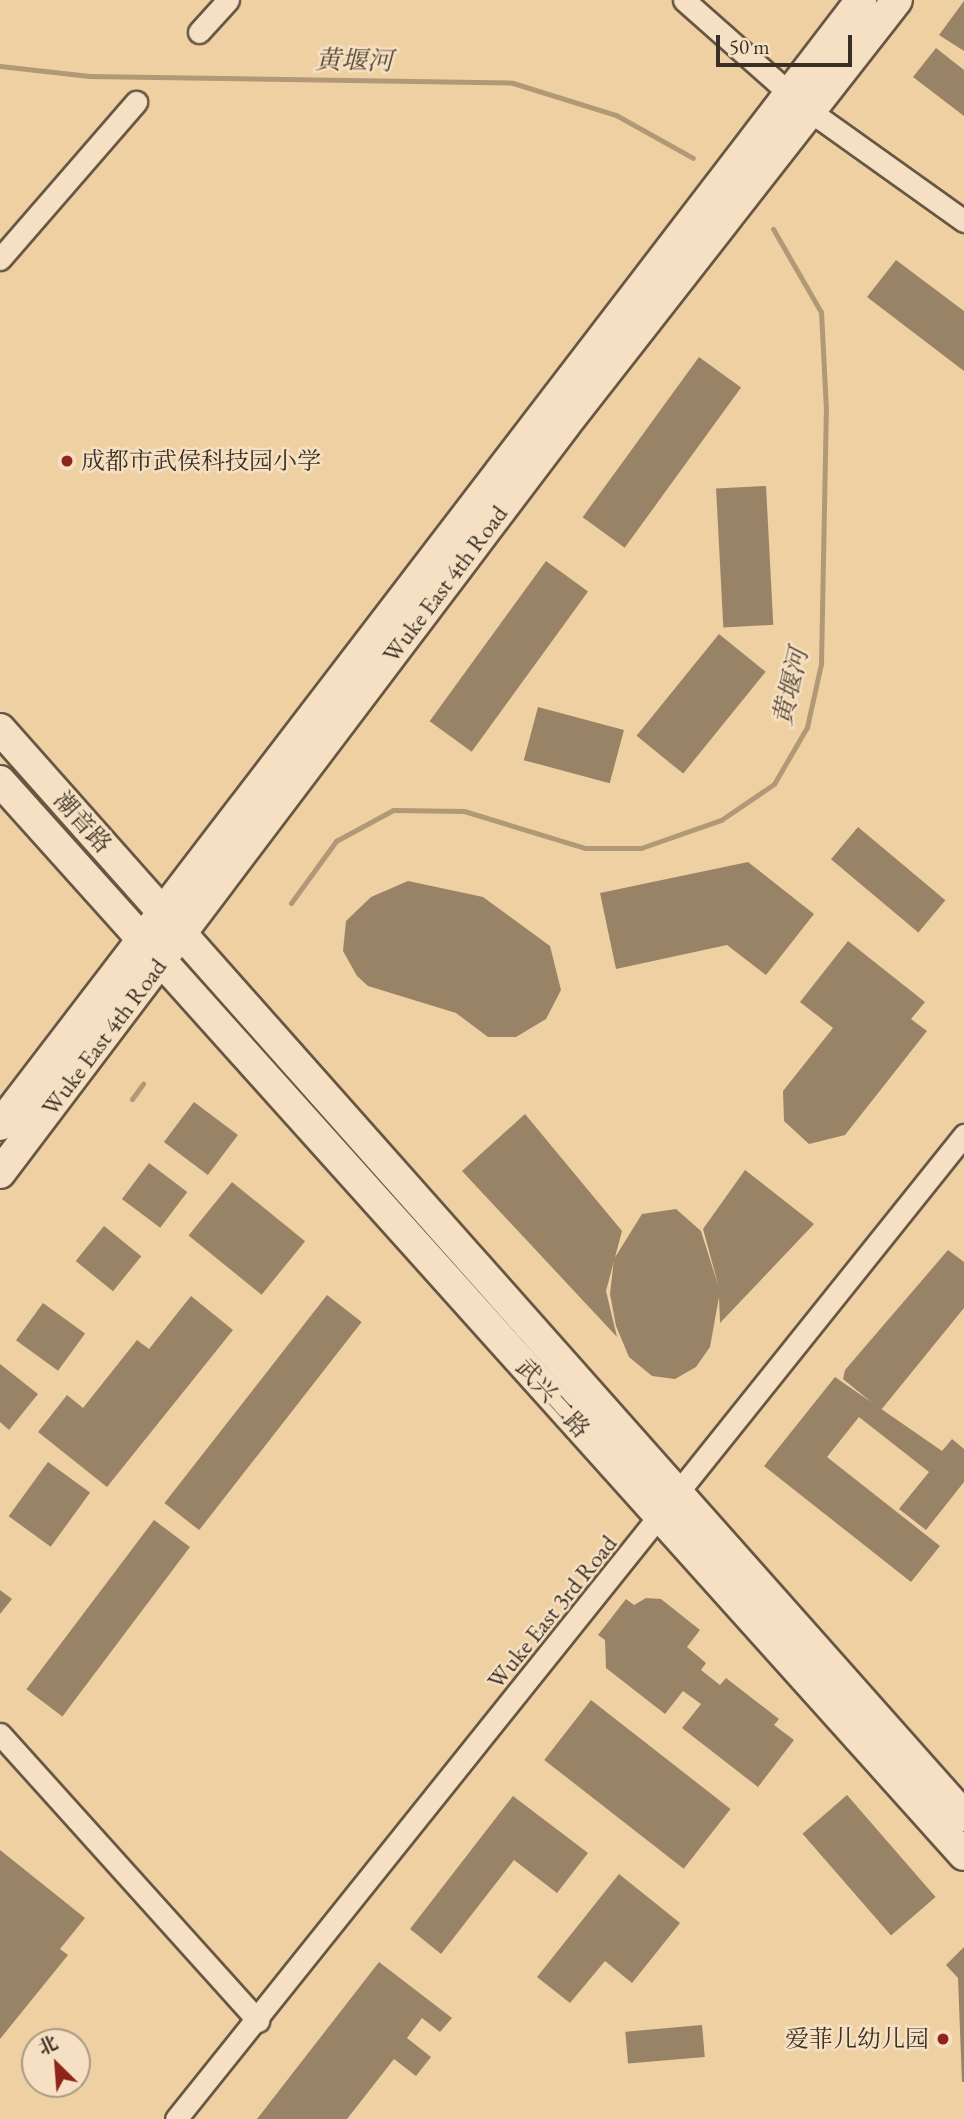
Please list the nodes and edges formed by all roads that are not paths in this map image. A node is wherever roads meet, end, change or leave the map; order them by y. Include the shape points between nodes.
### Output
1 (228, 0) edge
2 (684, 0) edge
3 (897, 0) edge
4 (904, 0) edge
5 (854, 7) edge
6 (876, 28) junction
7 (199, 32) dead end
8 (798, 99) junction
9 (136, 102) dead end
10 (964, 222) edge
11 (0, 259) edge
12 (0, 729) edge
13 (0, 781) edge
14 (175, 923) junction
15 (153, 950) junction
16 (0, 1125) edge
17 (964, 1135) edge
18 (0, 1173) edge
19 (668, 1508) junction
20 (0, 1734) edge
21 (964, 1816) edge
22 (964, 1855) edge
23 (258, 2021) junction
24 (176, 2119) edge

1 - 7 street
2 - 8 street
3 - 6 street, Wuke East 4th Road
4 - 6 street
5 - 8 street, Wuke East 4th Road
6 - 8 street, Wuke East 4th Road
8 - 10 street
8 - 14 street, Wuke East 4th Road
9 - 11 street
12 - 14 street, 潮音路
13 - 15 street, 潮音路
14 - 15 street, Wuke East 4th Road
14 - 19 street, 潮音路
15 - 16 street, Wuke East 4th Road
15 - 18 street, Wuke East 4th Road
15 - 19 street, 武兴二路
17 - 19 street, Wuke East 3rd Road
19 - 21 street
19 - 22 street, 武兴二路
19 - 23 street, Wuke East 3rd Road
20 - 23 street
23 - 24 street, Wuke East 3rd Road

